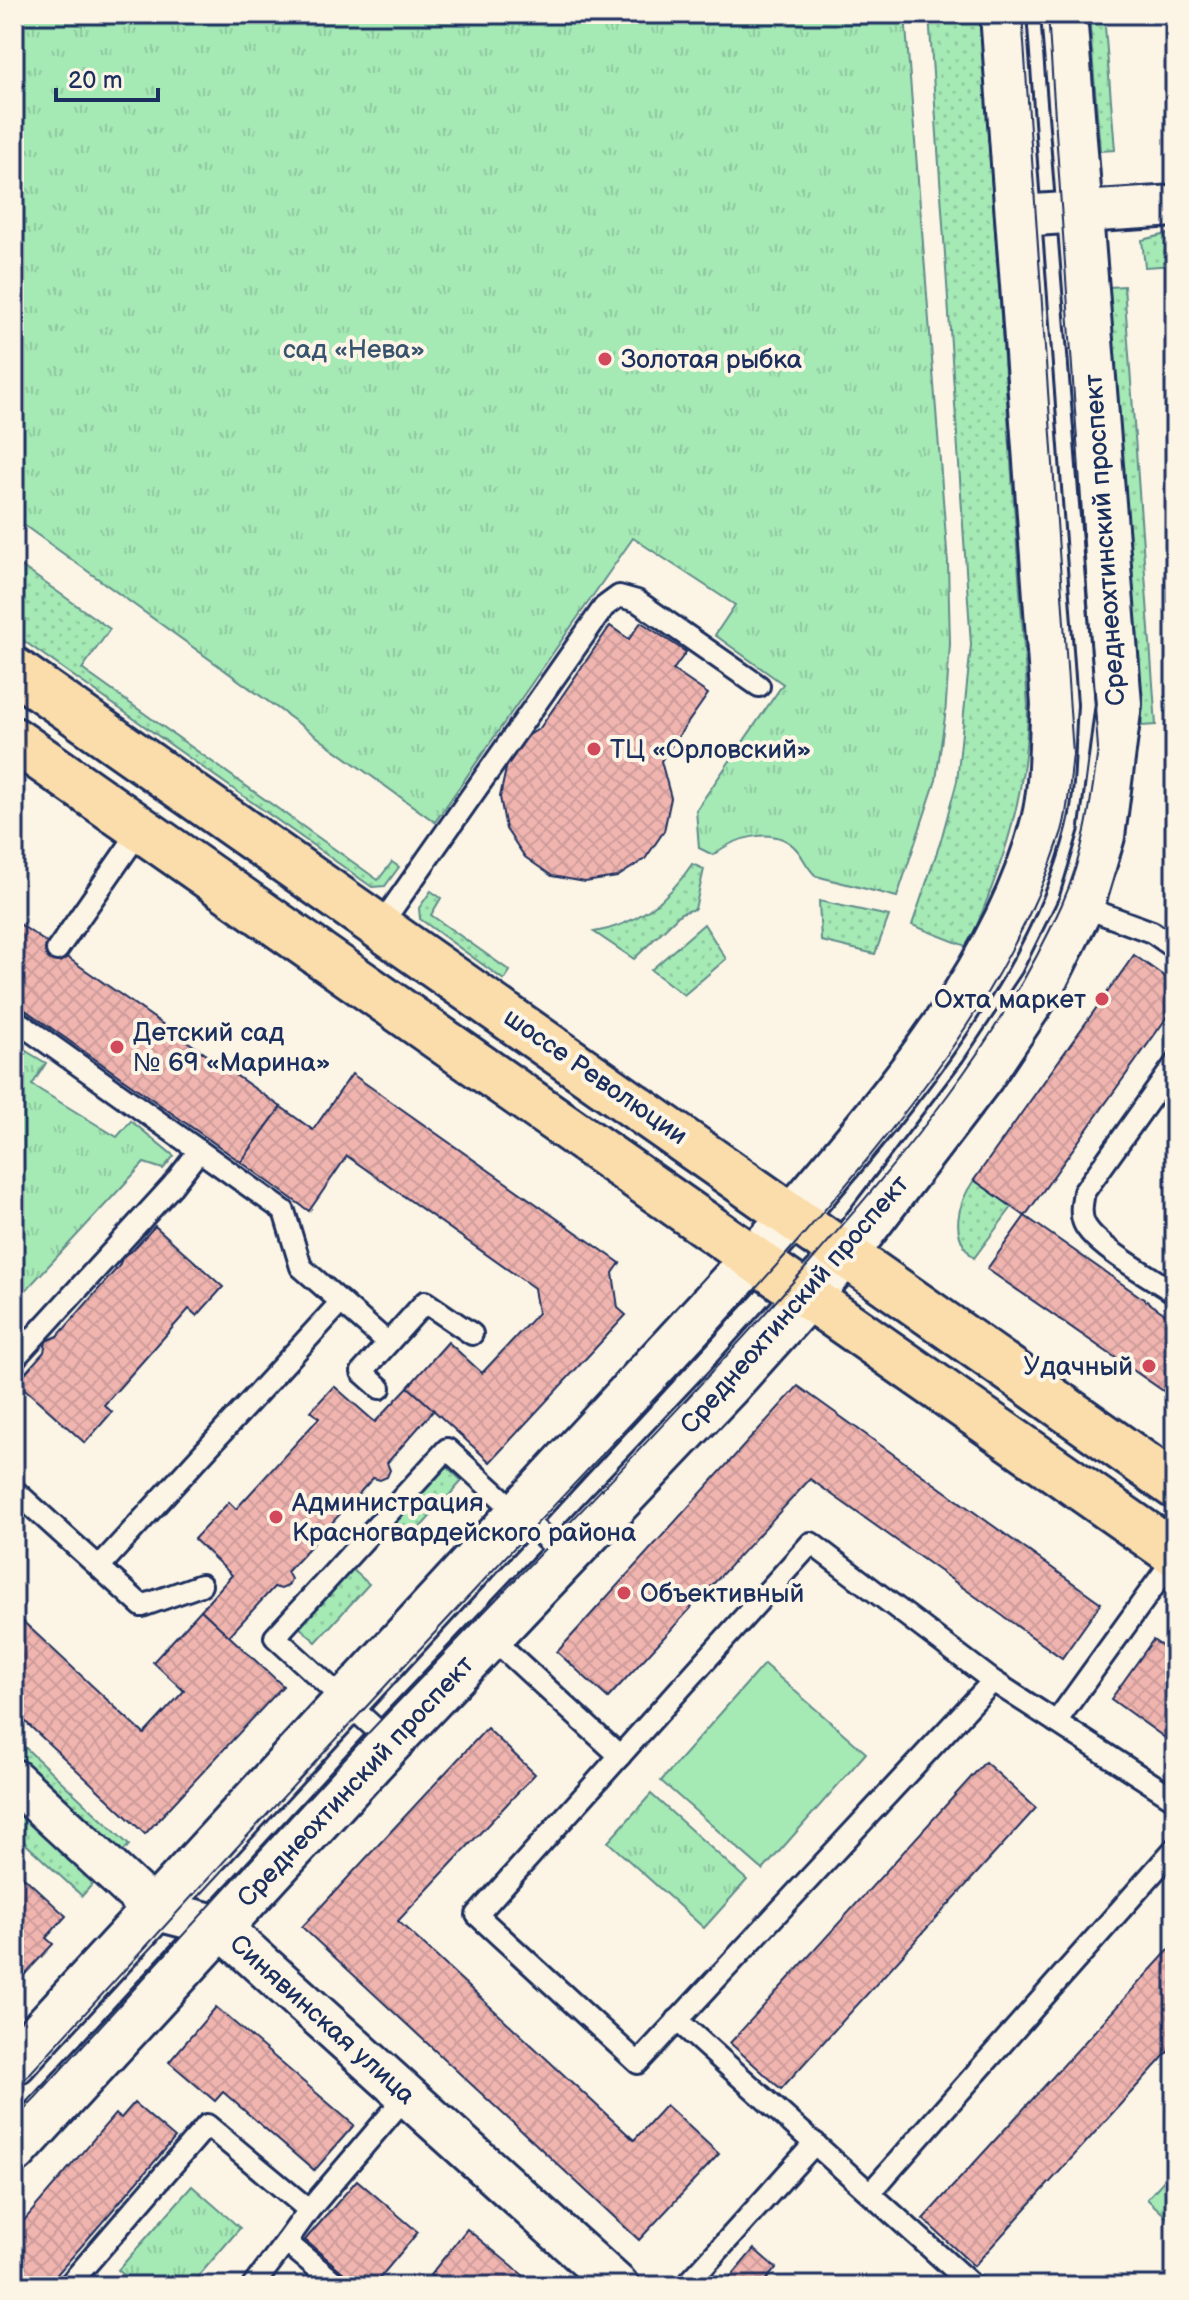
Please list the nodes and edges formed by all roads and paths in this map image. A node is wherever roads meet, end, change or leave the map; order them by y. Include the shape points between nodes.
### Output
1 (1003, 14) edge
2 (1064, 14) edge
3 (1175, 206) edge
4 (1080, 212) junction
5 (1019, 216) junction
6 (14, 670) edge
7 (759, 686) dead end
8 (14, 740) edge
9 (141, 829) junction
10 (1081, 906) junction
11 (380, 926) junction
12 (1175, 948) edge
13 (57, 950) dead end
14 (16, 1013) edge
15 (1175, 1064) edge
16 (199, 1151) junction
17 (794, 1215) junction
18 (846, 1253) junction
19 (755, 1259) junction
20 (1175, 1293) edge
21 (808, 1296) junction
22 (341, 1302) junction
23 (472, 1334) dead end
24 (388, 1343) junction
25 (14, 1359) edge
26 (380, 1388) dead end
27 (1175, 1486) edge
28 (14, 1490) edge
29 (518, 1513) junction
30 (565, 1556) junction
31 (1175, 1556) edge
32 (99, 1567) junction
33 (201, 1585) dead end
34 (490, 1636) junction
35 (993, 1681) junction
36 (345, 1701) junction
37 (1056, 1722) junction
38 (390, 1742) junction
39 (620, 1756) junction
40 (14, 1780) edge
41 (1175, 1799) edge
42 (1175, 1848) edge
43 (153, 1909) junction
44 (219, 1926) junction
45 (677, 2020) junction
46 (14, 2062) edge
47 (407, 2095) junction
48 (815, 2143) junction
49 (14, 2151) edge
50 (871, 2192) junction
51 (309, 2210) junction
52 (286, 2242) junction
53 (68, 2286) edge
54 (253, 2286) edge
55 (339, 2286) edge
56 (618, 2286) edge
57 (686, 2286) edge
58 (973, 2286) edge

1 - 5 main road
2 - 4 main road, Среднеохтинский проспект
3 - 4 street
4 - 5 street
4 - 10 main road, Среднеохтинский проспект via 1119,704 1102,836
5 - 17 main road via 1054,705 1044,819 986,960 879,1115
6 - 11 main road, шоссе Революции
7 - 11 lane via 637,601 619,596 604,607
8 - 9 main road
9 - 13 lane
9 - 19 main road
10 - 12 lane via 1152,932
10 - 18 main road, Среднеохтинский проспект via 1042,985 982,1075
11 - 17 main road, шоссе Революции
14 - 16 lane
15 - 20 lane via 1084,1192 1081,1208 1085,1225 1097,1239
16 - 22 lane via 284,1211 301,1267
16 - 25 lane
17 - 18 main road, шоссе Революции
17 - 19 main road
18 - 21 main road, Среднеохтинский проспект
18 - 27 main road, шоссе Революции
19 - 21 main road
19 - 29 main road
21 - 30 main road, Среднеохтинский проспект
21 - 31 main road
22 - 24 lane
22 - 32 lane
23 - 24 lane via 425,1302
24 - 26 lane via 362,1372
28 - 32 lane
29 - 30 lane
29 - 36 main road
29 - 36 lane via 447,1449 275,1637
30 - 34 main road, Среднеохтинский проспект
31 - 37 lane
32 - 33 lane via 142,1606
34 - 38 main road, Среднеохтинский проспект
34 - 39 lane
35 - 37 lane
35 - 39 lane via 811,1543
35 - 45 lane
36 - 38 lane
36 - 43 main road
37 - 41 lane
38 - 44 main road, Среднеохтинский проспект
39 - 45 lane via 477,1915 638,2063
40 - 43 street, Синявинская улица
42 - 50 lane
43 - 44 street, Синявинская улица
43 - 46 main road
44 - 47 street, Синявинская улица
44 - 49 main road, Среднеохтинский проспект
45 - 48 lane
47 - 51 lane
47 - 56 street, Синявинская улица
48 - 50 lane
48 - 57 lane
50 - 58 lane
51 - 52 lane
51 - 53 lane via 207,2125
52 - 54 lane
52 - 55 lane

